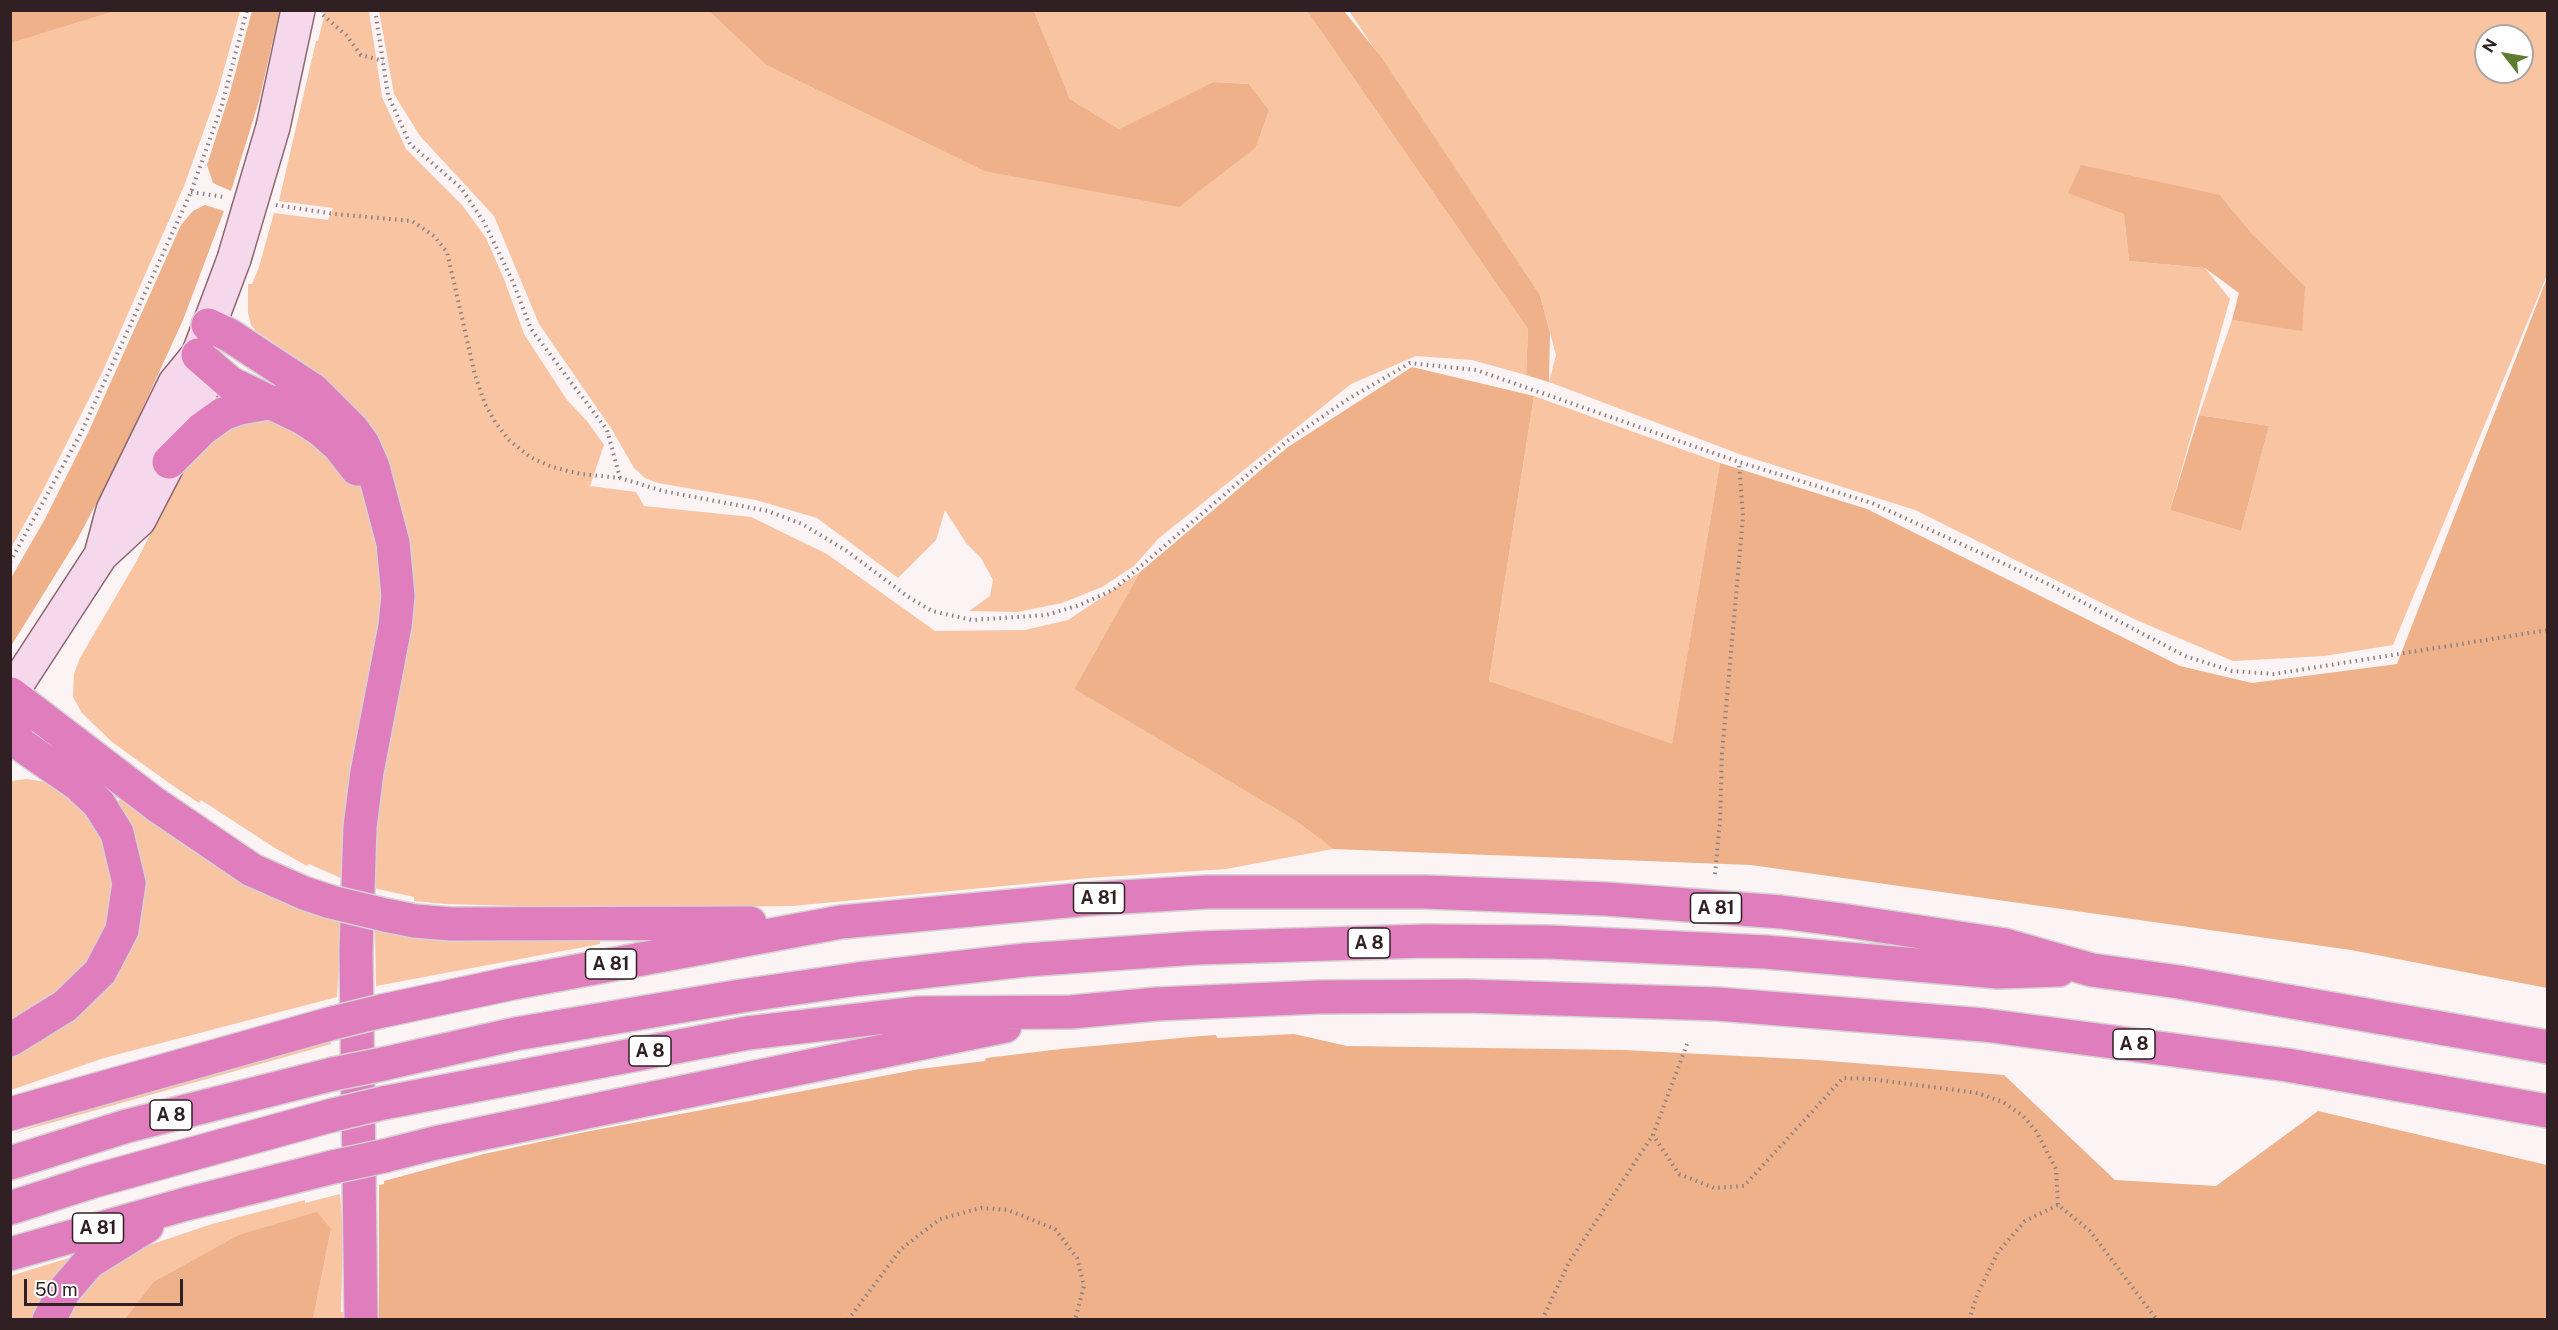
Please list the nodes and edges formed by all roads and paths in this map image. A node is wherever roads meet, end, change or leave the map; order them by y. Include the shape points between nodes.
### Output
1 (247, 10) edge
2 (375, 10) edge
3 (304, 19) edge
4 (383, 61) junction
5 (191, 192) junction
6 (226, 198) dead end
7 (272, 205) dead end
8 (203, 340) junction
9 (273, 402) junction
10 (170, 462) junction
11 (1739, 462) junction
12 (620, 478) junction
13 (379, 496) junction
14 (101, 555) junction
15 (10, 562) edge
16 (2547, 630) edge
17 (11, 694) edge
18 (10, 726) edge
19 (10, 772) edge
20 (63, 774) junction
21 (1715, 874) dead end
22 (841, 922) junction
23 (2092, 970) junction
24 (1071, 1011) junction
25 (10, 1040) edge
26 (1687, 1044) dead end
27 (2547, 1047) edge
28 (2547, 1111) edge
29 (10, 1114) edge
30 (1653, 1136) junction
31 (10, 1163) edge
32 (186, 1204) junction
33 (2058, 1205) junction
34 (10, 1208) edge
35 (10, 1254) edge
36 (359, 1315) edge
37 (49, 1320) edge
38 (848, 1320) edge
39 (1075, 1320) edge
40 (1542, 1320) edge
41 (1969, 1320) edge
42 (2157, 1320) edge

1 - 5 path via 220,108
2 - 4 path
3 - 4 path via 346,35 361,55
3 - 8 main road, bridge via 234,259
4 - 12 path via 388,96 410,144 461,188 484,222 531,329 607,430
5 - 6 path
5 - 15 path via 81,433
7 - 12 path via 412,220 434,236 447,252 475,375 495,422 530,457 552,467
8 - 9 highway via 230,383
8 - 10 main road via 203,386
8 - 13 highway via 229,335 327,401 363,444
8 - 14 main road via 175,383 113,510
9 - 10 highway via 240,408 212,421
9 - 13 highway via 321,430
10 - 14 main road via 140,520
11 - 12 path via 1476,370 1410,363 1287,441 1113,590 1046,615 972,620 932,610 907,596 847,550 802,524 768,511 663,491
11 - 16 path via 1872,503 2046,583 2185,656 2232,671 2274,674
11 - 21 path via 1743,517
13 - 36 highway via 393,543 398,596 360,826 356,952
14 - 17 main road
17 - 22 highway, bridge via 155,804 252,870 331,902 415,921 451,924
18 - 20 highway via 20,744
19 - 20 highway
20 - 25 highway via 99,804 117,833 129,883 126,914 108,960 90,983 58,1011
22 - 23 highway, A 81 via 1207,892 1492,894 1802,915 2005,945
22 - 29 highway, A 81, bridge via 382,1011
23 - 27 highway, A 8
23 - 31 highway, A 8, bridge via 1998,972 1766,952 1549,942 1425,941 1185,949 1025,960 846,980 515,1034 333,1074 127,1126
24 - 28 highway, A 8 via 1319,997 1420,996 1774,1007 1984,1025 2171,1048
24 - 32 highway, A 81, bridge via 435,1143
24 - 34 highway, A 8, bridge via 919,1013 748,1034 383,1103 94,1181
26 - 30 path
30 - 33 path via 1679,1174 1714,1188 1744,1186 1843,1078 1978,1092 2003,1102 2036,1131 2056,1169
30 - 40 path via 1569,1262
32 - 35 highway, A 81
32 - 37 highway via 89,1262 64,1291
33 - 41 path via 2025,1221 1998,1252
33 - 42 path via 2090,1231
38 - 39 path via 901,1249 940,1219 981,1208 1008,1210 1055,1229 1077,1258 1084,1286

